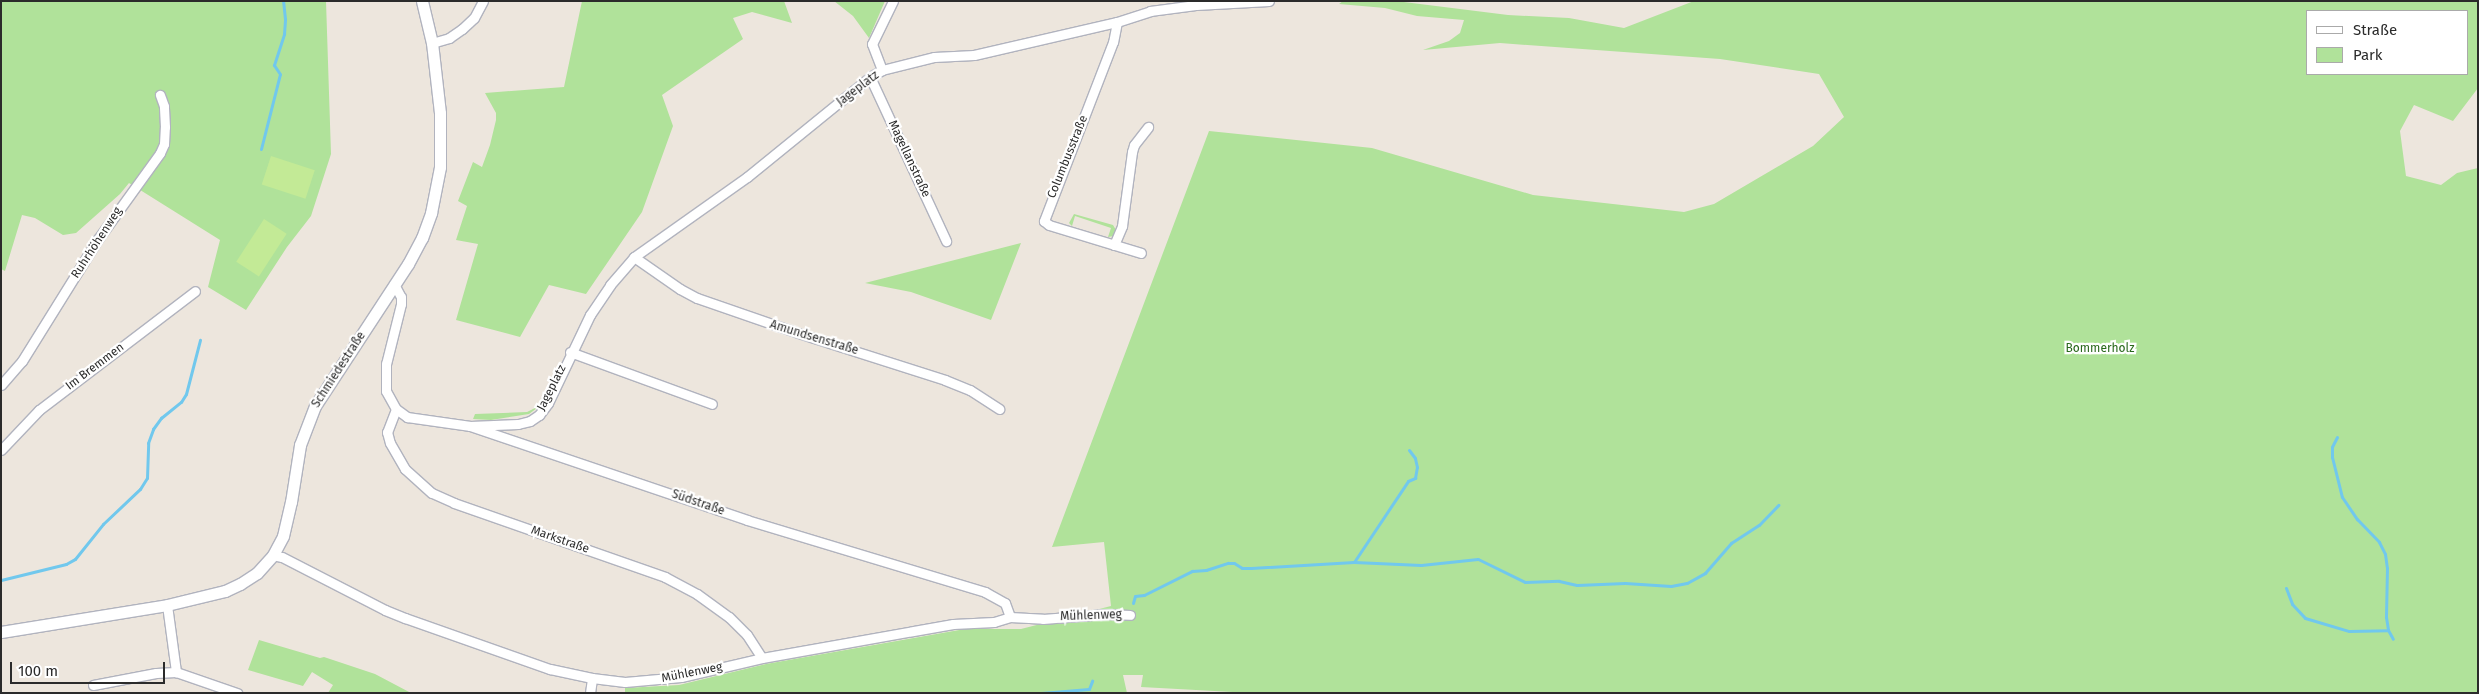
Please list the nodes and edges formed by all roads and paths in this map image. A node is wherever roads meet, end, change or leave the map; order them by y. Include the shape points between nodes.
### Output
1 (422, 1) edge
2 (483, 1) edge
3 (893, 1) edge
4 (1268, 1) edge
5 (1117, 22) junction
6 (432, 43) junction
7 (882, 70) junction
8 (870, 77) junction
9 (160, 95) dead end
10 (1148, 127) dead end
11 (946, 241) dead end
12 (1114, 245) junction
13 (1141, 252) dead end
14 (634, 257) junction
15 (394, 284) junction
16 (195, 291) dead end
17 (570, 352) junction
18 (1, 385) edge
19 (712, 404) dead end
20 (396, 408) junction
21 (999, 409) dead end
22 (470, 426) junction
23 (1, 450) edge
24 (274, 555) junction
25 (167, 605) junction
26 (1130, 615) dead end
27 (1010, 618) junction
28 (1, 632) edge
29 (762, 658) junction
30 (176, 672) junction
31 (592, 678) junction
32 (93, 685) dead end
33 (237, 693) edge
34 (590, 693) edge

1 - 6 main road, Schmiedestraße
2 - 6 street via 474,18 462,29 441,42
3 - 7 street via 872,44
4 - 5 street, Jageplatz via 1150,11
5 - 7 street, Jageplatz via 974,55 934,58
5 - 12 street, Columbusstraße via 1113,42 1044,217 1049,224
6 - 15 main road, Schmiedestraße via 440,113 441,154 437,191 428,225
7 - 8 street, Jageplatz
8 - 11 street, Magellanstraße
8 - 14 street, Jageplatz via 747,177
9 - 18 street, Ruhrhöhenweg via 165,127 160,153 98,239 22,361
10 - 12 street via 1134,144 1122,226
12 - 13 street, Columbusstraße
14 - 17 street, Jageplatz via 601,299
14 - 21 street, Amundsenstraße via 697,298 945,380 970,390
15 - 20 street via 401,304 386,364 386,391
15 - 24 main road, Schmiedestraße via 310,416 300,445 283,536
16 - 23 street, Im Bremmen via 39,410
17 - 19 street, Jageplatz
17 - 22 street, Jageplatz via 548,402 536,417 518,424
20 - 22 street, Südstraße via 407,417
20 - 29 street, Markstraße via 387,432 390,443 405,468 432,493 665,577 697,594 729,617
22 - 27 street, Südstraße via 747,520 985,592 1005,603
24 - 25 main road, Schmiedestraße via 257,573 240,584
24 - 31 street, Mühlenweg via 403,617 550,669
25 - 28 main road, Schmiedestraße
25 - 30 street
26 - 27 street, Mühlenweg
27 - 29 street, Mühlenweg via 953,624
29 - 31 street, Mühlenweg via 672,678 625,682
30 - 32 street
30 - 33 street
31 - 34 street

